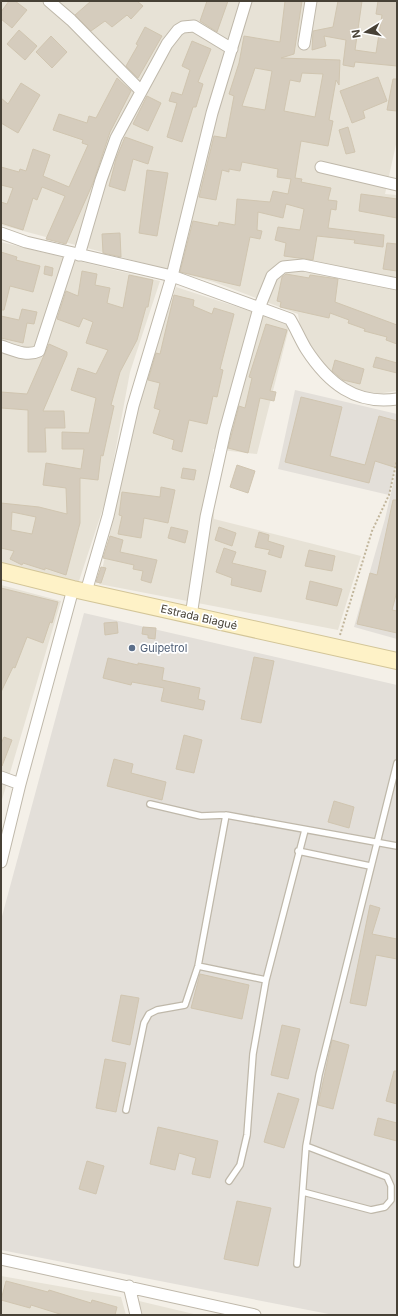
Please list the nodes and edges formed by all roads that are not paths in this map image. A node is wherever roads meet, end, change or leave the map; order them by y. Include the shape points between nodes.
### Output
1 (49, 1) edge
2 (246, 1) edge
3 (310, 1) edge
4 (304, 44) dead end
5 (232, 49) junction
6 (141, 91) junction
7 (321, 167) dead end
8 (397, 184) edge
9 (1, 233) edge
10 (75, 254) junction
11 (172, 276) junction
12 (397, 284) edge
13 (259, 308) junction
14 (1, 346) edge
15 (397, 399) edge
16 (1, 571) edge
17 (79, 591) junction
18 (191, 616) junction
19 (397, 660) edge
20 (397, 763) edge
21 (1, 777) edge
22 (20, 784) junction
23 (150, 804) dead end
24 (226, 815) junction
25 (305, 830) junction
26 (376, 842) junction
27 (397, 846) edge
28 (298, 850) junction
29 (1, 862) edge
30 (370, 866) junction
31 (198, 966) junction
32 (266, 980) junction
33 (126, 1110) dead end
34 (306, 1146) junction
35 (229, 1181) dead end
36 (303, 1192) junction
37 (1, 1259) edge
38 (297, 1264) dead end
39 (129, 1286) junction
40 (136, 1315) edge
41 (255, 1315) edge

1 - 6 street
2 - 5 street
3 - 4 street
5 - 6 street via 194,26 183,27 167,44
5 - 11 street via 212,112
6 - 10 street via 116,138
7 - 8 street
9 - 10 street
10 - 11 street
10 - 14 street via 39,351 26,353
11 - 13 street
11 - 17 street via 133,406 108,516
12 - 13 street via 303,265 283,267 272,276
13 - 15 street via 290,319 305,348 327,377 342,390 380,401
13 - 18 street via 225,431 206,517
16 - 17 main road, Estrada Biagué
17 - 18 main road, Estrada Biagué
17 - 22 street
18 - 19 main road, Estrada Biagué
20 - 26 lane
21 - 22 street
22 - 29 street
23 - 24 lane via 200,816
24 - 25 lane
24 - 31 lane
25 - 26 lane
25 - 28 lane
26 - 27 lane
26 - 30 lane
28 - 30 lane
28 - 32 lane
30 - 34 lane via 319,1075
31 - 32 lane
31 - 33 lane via 185,1005 158,1010 149,1014 144,1023
32 - 35 lane via 253,1054 246,1135 240,1165
34 - 36 lane
34 - 36 lane via 387,1177 391,1200 385,1207 371,1210
36 - 38 lane
37 - 39 street
39 - 40 street
39 - 41 street

